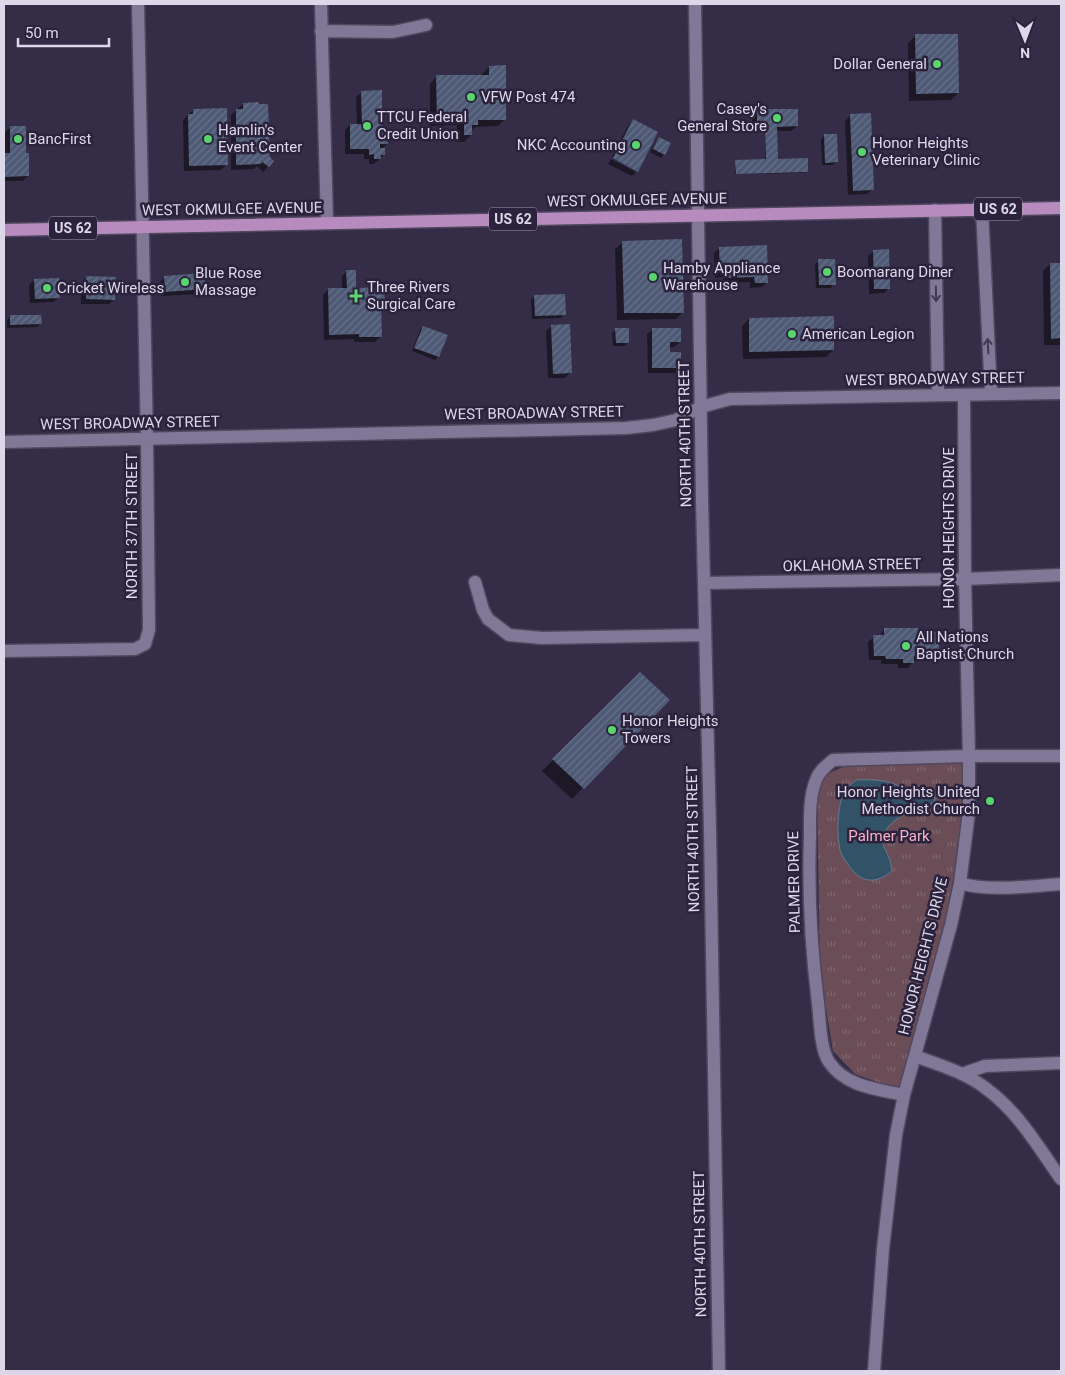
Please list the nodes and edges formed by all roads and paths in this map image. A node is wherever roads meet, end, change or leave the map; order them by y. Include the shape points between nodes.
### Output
1 (138, 4) edge
2 (321, 4) edge
3 (695, 4) edge
4 (426, 25) dead end
5 (321, 31) junction
6 (1061, 208) edge
7 (982, 209) junction
8 (935, 210) junction
9 (698, 216) junction
10 (327, 222) junction
11 (142, 227) junction
12 (4, 230) edge
13 (1061, 393) edge
14 (991, 394) junction
15 (938, 395) junction
16 (964, 395) junction
17 (701, 407) junction
18 (147, 439) junction
19 (4, 442) edge
20 (1061, 575) edge
21 (965, 579) junction
22 (475, 582) dead end
23 (704, 583) junction
24 (705, 635) junction
25 (4, 651) edge
26 (969, 756) junction
27 (1061, 756) edge
28 (960, 883) junction
29 (1061, 884) edge
30 (914, 1056) junction
31 (1061, 1063) edge
32 (962, 1074) junction
33 (904, 1094) junction
34 (1061, 1179) edge
35 (719, 1371) edge
36 (874, 1371) edge

1 - 11 street, NORTH 37TH STREET
2 - 5 street
3 - 9 street, NORTH 40TH STREET
4 - 5 street via 393,32
5 - 10 street
6 - 7 main road, WEST OKMULGEE AVENUE / US 62
7 - 8 main road, WEST OKMULGEE AVENUE / US 62
14 -> 7 street
8 - 9 main road, WEST OKMULGEE AVENUE / US 62
8 -> 15 street
9 - 10 main road, WEST OKMULGEE AVENUE / US 62
9 - 17 street, NORTH 40TH STREET
10 - 11 main road, WEST OKMULGEE AVENUE / US 62
11 - 12 main road, WEST OKMULGEE AVENUE / US 62
11 - 18 street, NORTH 37TH STREET
13 - 14 street, WEST BROADWAY STREET
14 - 16 street, WEST BROADWAY STREET
15 - 16 street, WEST BROADWAY STREET
15 - 17 street, WEST BROADWAY STREET via 730,399
16 - 21 street, HONOR HEIGHTS DRIVE
17 - 18 street, WEST BROADWAY STREET via 676,420 626,428
17 - 23 street, NORTH 40TH STREET
18 - 19 street, WEST BROADWAY STREET
18 - 25 street, NORTH 37TH STREET via 149,630 145,644 135,649
20 - 21 street, OKLAHOMA STREET
21 - 23 street, OKLAHOMA STREET
21 - 26 street, HONOR HEIGHTS DRIVE
22 - 24 street via 488,619 509,635 542,638
23 - 24 street, NORTH 40TH STREET
24 - 35 street, NORTH 40TH STREET
26 - 27 street, PALMER DRIVE
26 - 28 street, HONOR HEIGHTS DRIVE via 968,812
26 - 33 street, PALMER DRIVE via 833,760 815,780 808,887 812,954 825,1052 828,1062 851,1082
28 - 29 street via 972,887
28 - 30 street, HONOR HEIGHTS DRIVE
30 - 32 street
30 - 33 street, HONOR HEIGHTS DRIVE
31 - 32 street via 985,1066
32 - 34 street via 988,1090 1024,1126
33 - 36 street, HONOR HEIGHTS DRIVE via 882,1249

